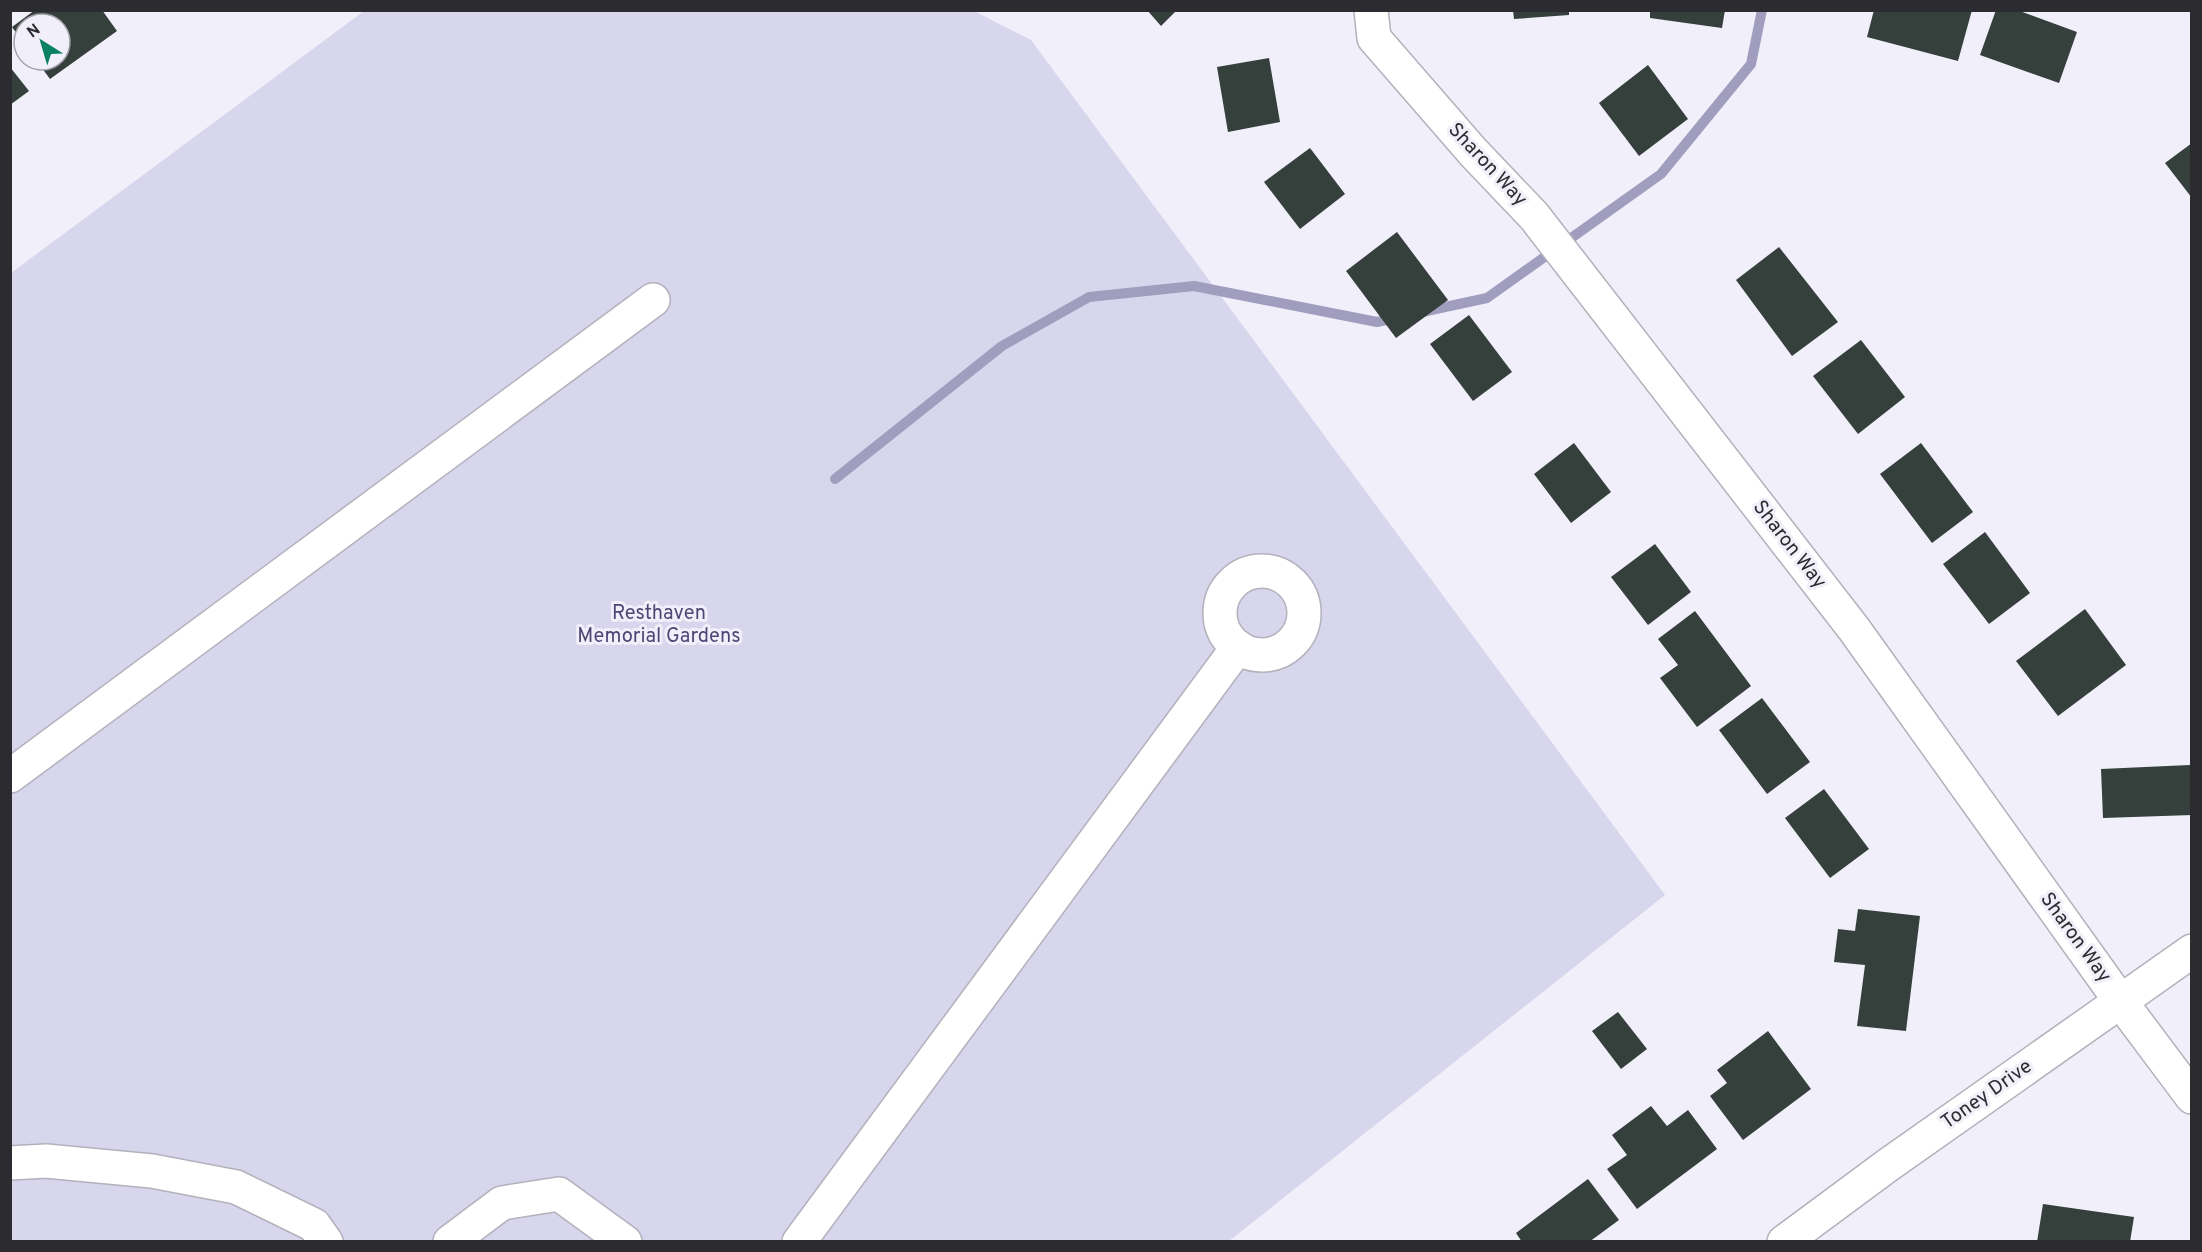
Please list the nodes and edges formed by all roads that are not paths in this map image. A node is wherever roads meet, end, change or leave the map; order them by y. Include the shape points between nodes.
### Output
1 (1371, 10) edge
2 (653, 300) dead end
3 (1238, 647) dead end
4 (10, 776) edge
5 (2192, 951) edge
6 (2121, 1002) junction
7 (2192, 1097) edge
8 (10, 1163) edge
9 (326, 1242) edge
10 (450, 1242) edge
11 (625, 1242) edge
12 (799, 1242) edge
13 (1784, 1242) edge

1 - 6 street, Sharon Way via 1374,38 1534,216 1847,619
2 - 4 street
3 - 12 street
5 - 6 street, Toney Drive
6 - 7 street, Sharon Way
6 - 13 street, Toney Drive via 1888,1164
8 - 9 street via 46,1161 152,1171 236,1187 314,1225
10 - 11 street via 502,1203 559,1194

